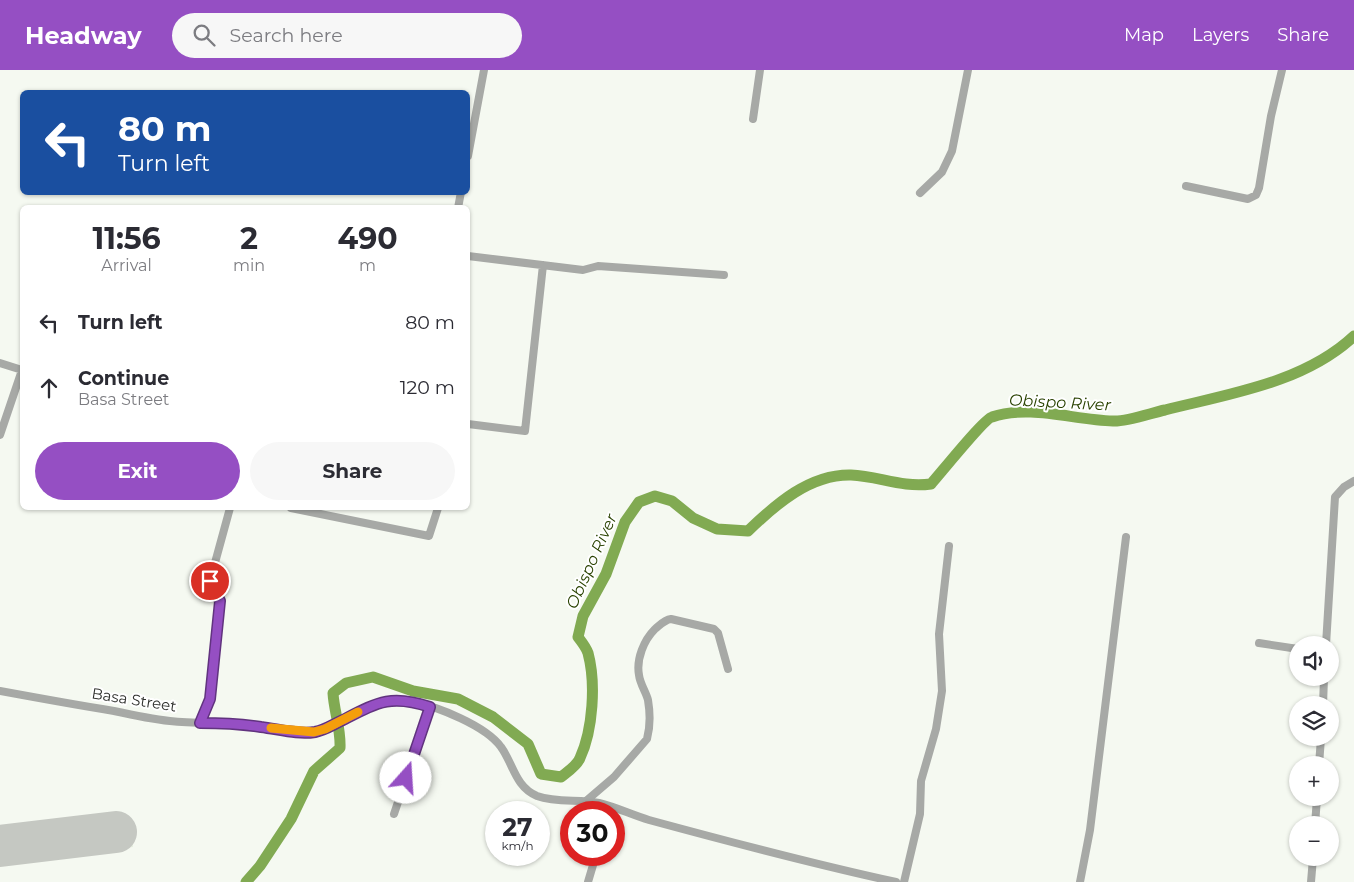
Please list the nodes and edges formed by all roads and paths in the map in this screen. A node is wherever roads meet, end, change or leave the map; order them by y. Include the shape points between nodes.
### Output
1 (484, 70) edge
2 (760, 70) edge
3 (968, 70) edge
4 (1282, 70) edge
5 (753, 119) dead end
6 (470, 145) edge
7 (1186, 186) dead end
8 (920, 193) dead end
9 (470, 256) edge
10 (543, 265) junction
11 (724, 275) dead end
12 (0, 363) edge
13 (20, 369) edge
14 (20, 376) edge
15 (470, 424) edge
16 (0, 435) edge
17 (1354, 481) edge
18 (229, 510) edge
19 (301, 510) edge
20 (437, 510) edge
21 (1126, 537) dead end
22 (949, 546) dead end
23 (1326, 636) edge
24 (1259, 643) dead end
25 (1289, 648) edge
26 (728, 669) dead end
27 (0, 691) edge
28 (430, 707) junction
29 (200, 723) junction
30 (560, 801) edge
31 (586, 801) edge
32 (625, 813) edge
33 (394, 814) dead end
34 (593, 866) edge
35 (1312, 866) edge
36 (588, 882) edge
37 (896, 882) edge
38 (904, 882) edge
39 (1080, 882) edge
40 (1311, 882) edge

1 - 6 street
2 - 5 street
3 - 8 street via 952,151 942,172
4 - 7 street via 1256,195 1248,199
9 - 10 street
10 - 11 street via 584,270 598,266
10 - 15 street via 525,431
12 - 13 street
14 - 16 street
17 - 23 street via 1334,497
18 - 29 street via 210,581 220,601 210,699
19 - 20 street via 428,536
21 - 39 street via 1090,830
22 - 38 street via 940,634 942,691 936,729 921,781 920,814
24 - 25 street
26 - 31 street via 718,632 714,629 671,619 648,636 638,667 648,702 648,739 614,777
27 - 29 street, Basa Street via 168,721
28 - 29 street, Basa Street via 390,700 369,706 314,732
28 - 30 street, Basa Street via 479,727 501,747 514,774 531,793
28 - 33 street
32 - 37 street, Basa Street
34 - 36 street
35 - 40 street

